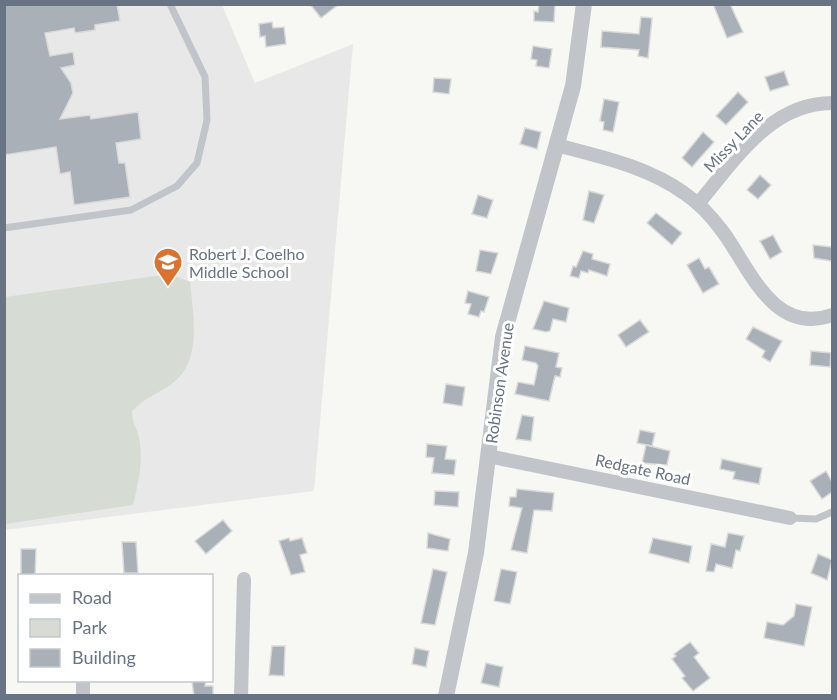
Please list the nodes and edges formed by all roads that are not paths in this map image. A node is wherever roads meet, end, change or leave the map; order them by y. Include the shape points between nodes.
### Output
1 (170, 4) edge
2 (584, 4) edge
3 (832, 103) edge
4 (557, 145) junction
5 (698, 204) junction
6 (4, 228) edge
7 (832, 315) edge
8 (488, 456) junction
9 (832, 512) edge
10 (790, 518) joint
11 (244, 579) dead end
12 (241, 696) edge
13 (446, 696) edge

1 - 6 lane via 205,77 207,120 197,163 177,186 131,210
2 - 4 street, Robinson Avenue via 577,69
3 - 5 street, Missy Lane via 802,108 768,125
4 - 5 street via 651,174
4 - 8 street, Robinson Avenue via 503,337
5 - 7 street via 723,232 763,294 800,316
8 - 10 street, Redgate Road
8 - 13 street, Robinson Avenue via 472,578
9 - 10 lane via 816,519
11 - 12 street

